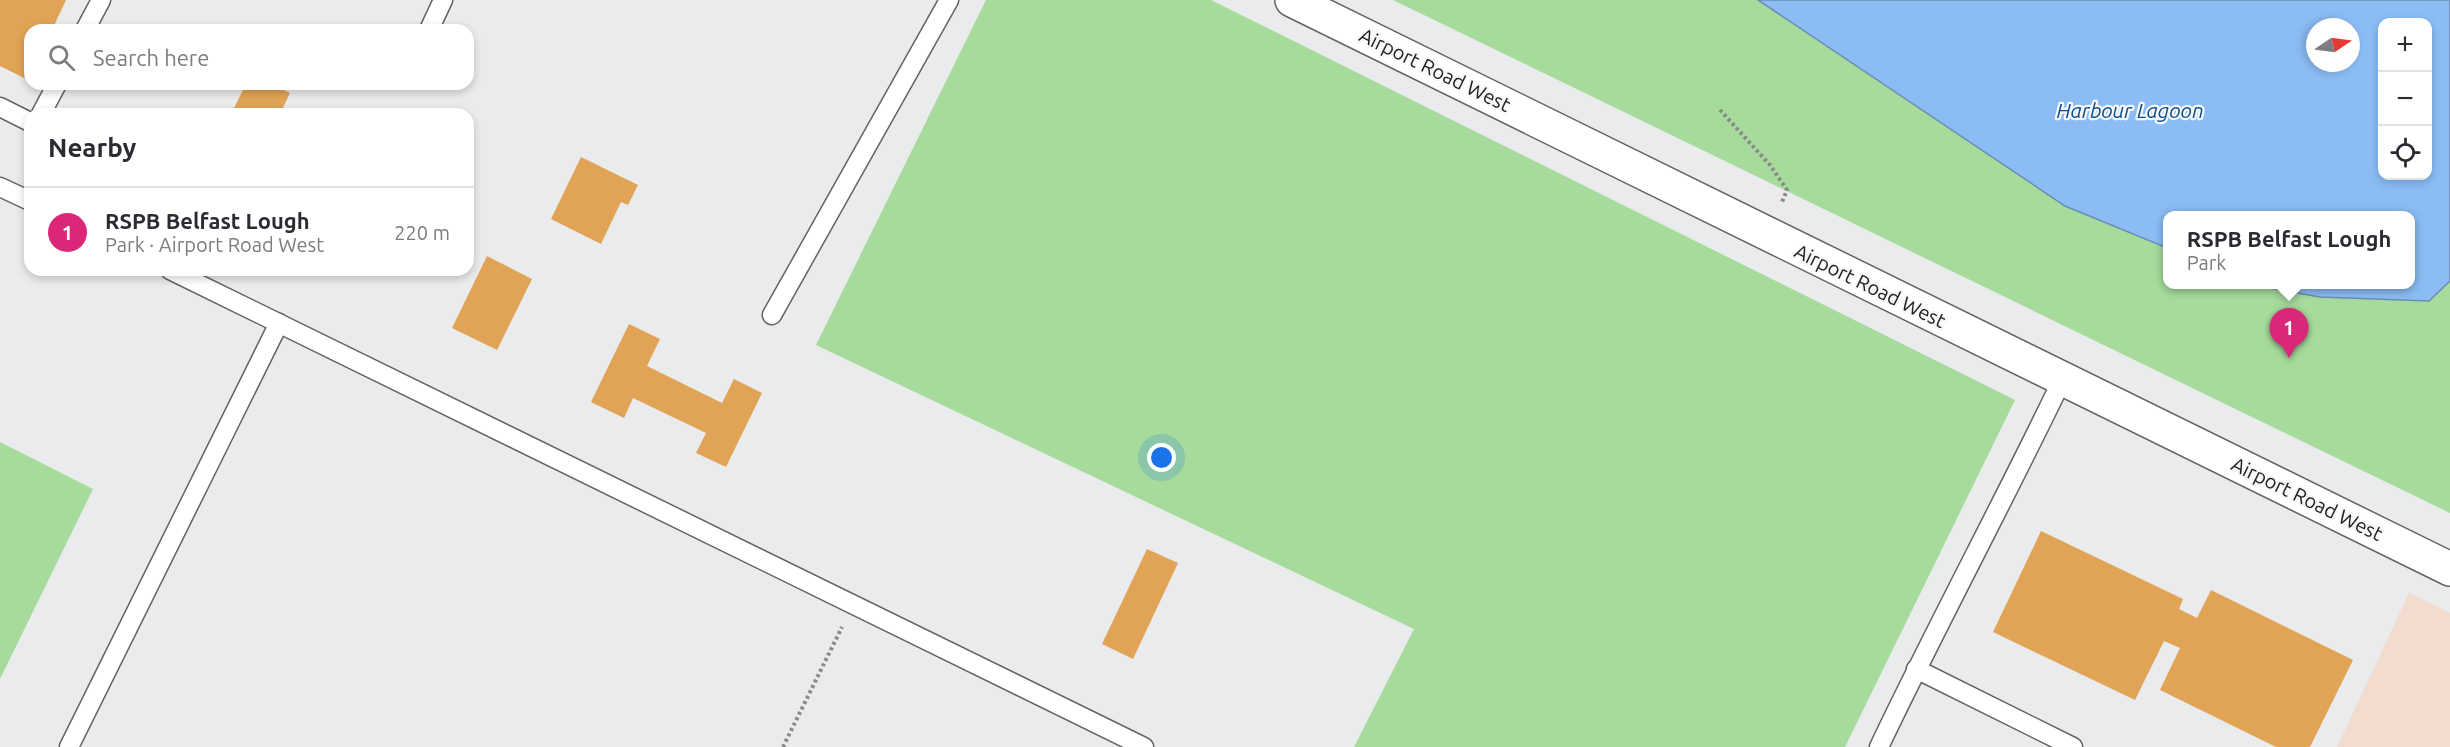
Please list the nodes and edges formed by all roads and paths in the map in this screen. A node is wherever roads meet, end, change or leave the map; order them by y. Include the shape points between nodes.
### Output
1 (101, 0) edge
2 (443, 0) edge
3 (949, 0) edge
4 (1292, 0) edge
5 (88, 24) edge
6 (432, 24) edge
7 (54, 90) edge
8 (0, 107) edge
9 (44, 108) edge
10 (1720, 110) dead end
11 (24, 119) edge
12 (0, 187) edge
13 (24, 198) edge
14 (1768, 236) junction
15 (182, 276) edge
16 (772, 315) dead end
17 (279, 323) junction
18 (2062, 380) junction
19 (2450, 569) edge
20 (853, 604) junction
21 (1916, 669) junction
22 (69, 747) edge
23 (783, 747) edge
24 (1144, 747) edge
25 (1879, 747) edge
26 (2073, 747) edge

1 - 5 lane
2 - 6 lane
3 - 16 lane
4 - 14 street, Airport Road West
7 - 9 lane
8 - 11 lane
10 - 14 path via 1787,189
12 - 13 lane
14 - 18 street, Airport Road West
15 - 17 lane
17 - 20 lane
17 - 22 lane
18 - 19 street, Airport Road West
18 - 21 lane via 2013,485
20 - 23 path
20 - 24 lane
21 - 25 lane
21 - 26 lane

